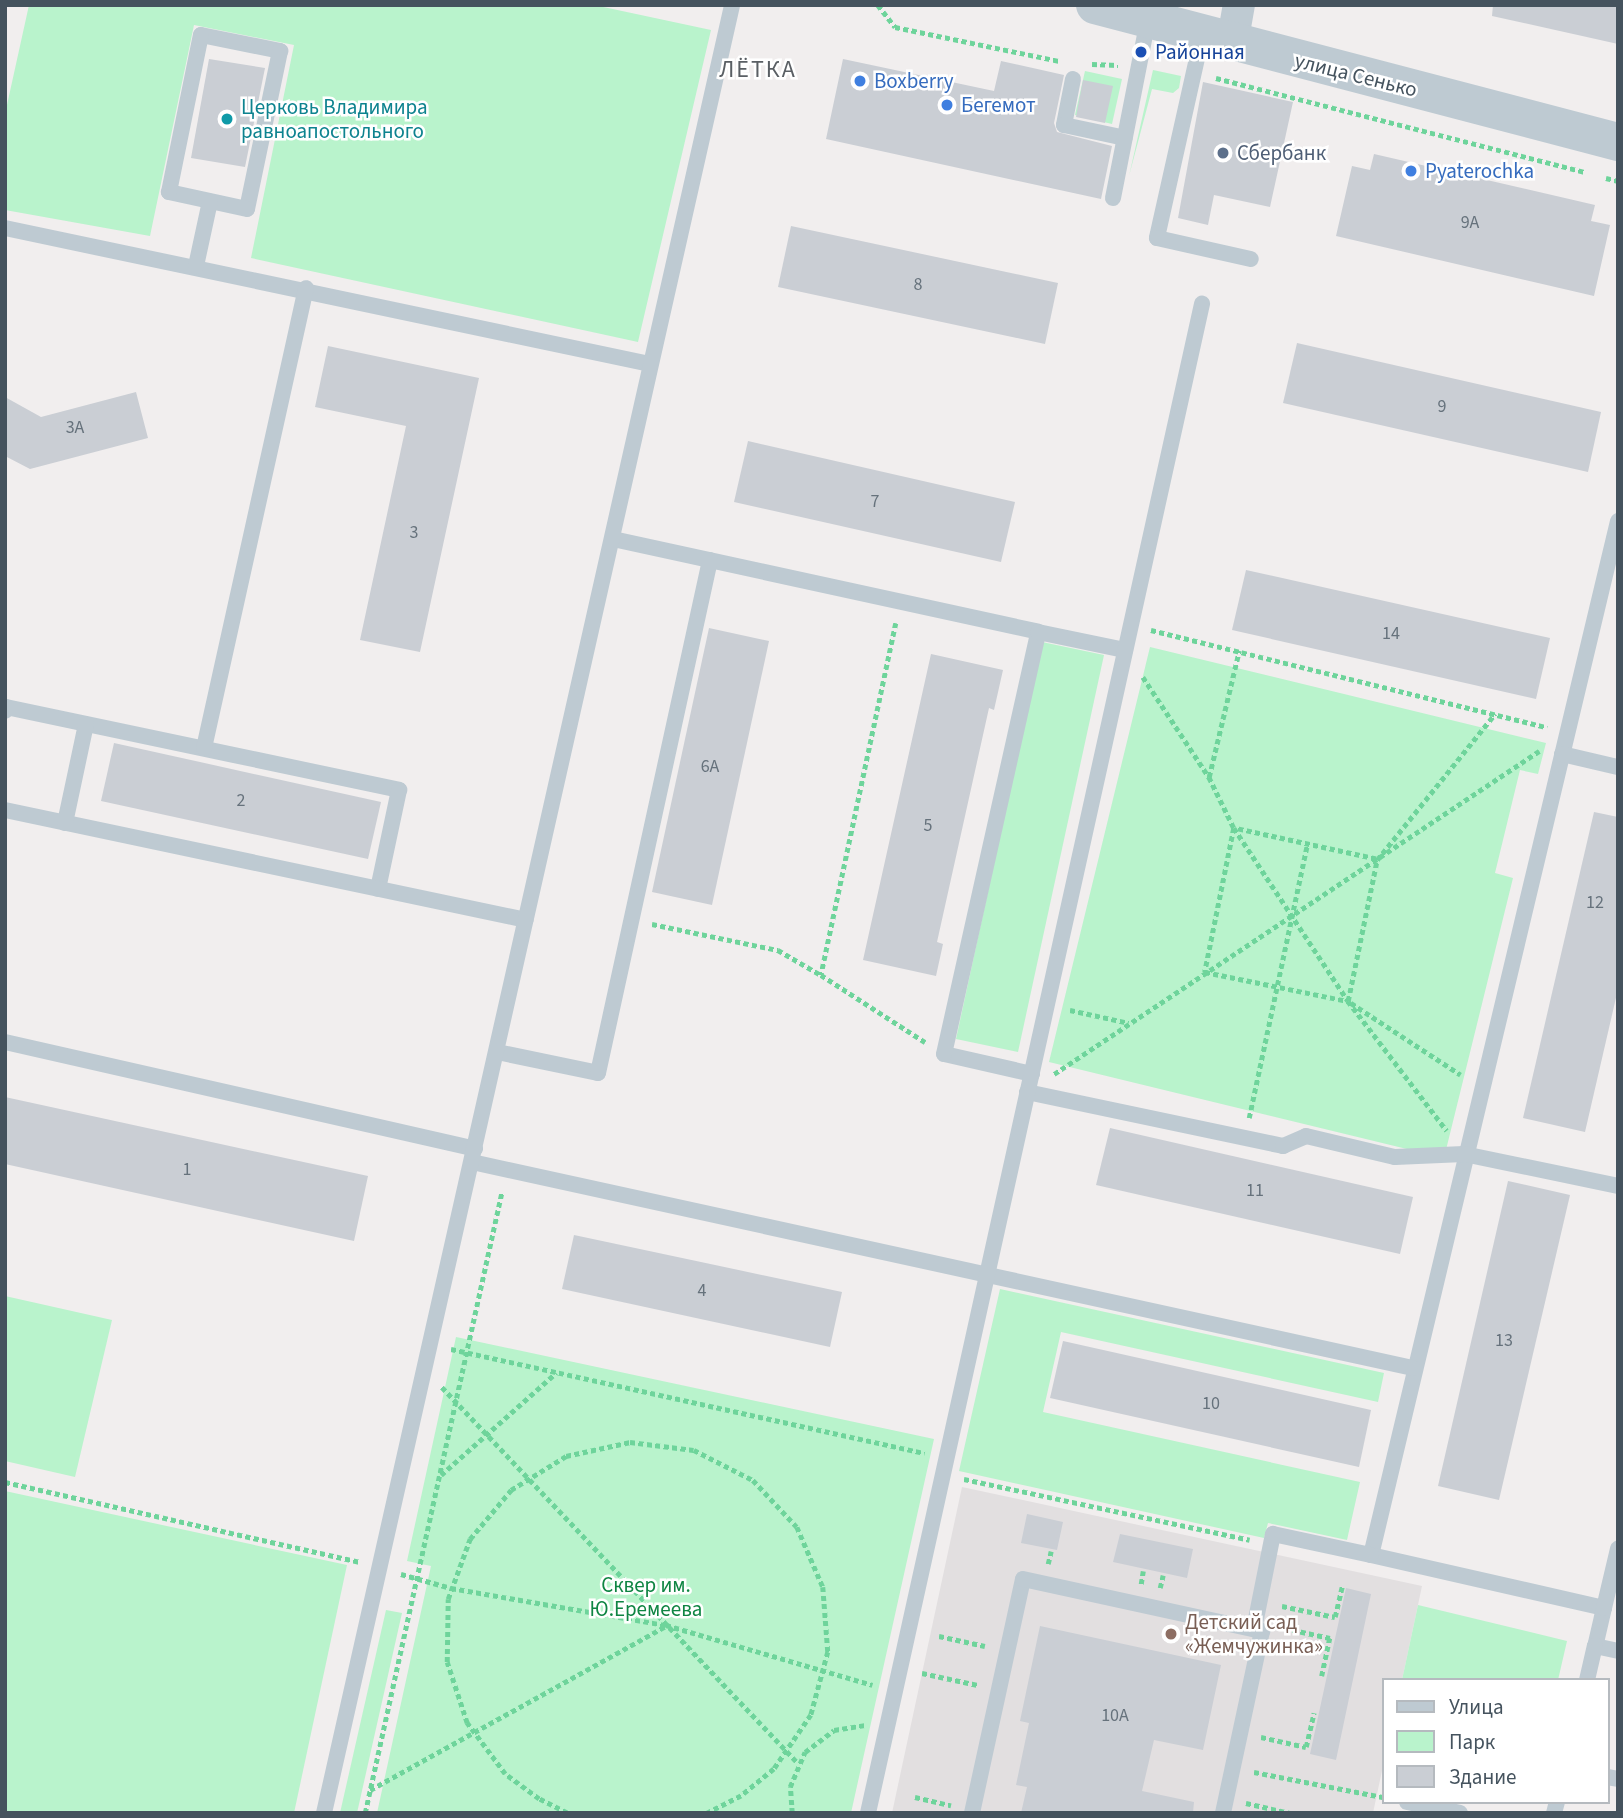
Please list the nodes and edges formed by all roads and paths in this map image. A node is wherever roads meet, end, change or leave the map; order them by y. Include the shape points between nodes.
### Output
1 (732, 5) edge
2 (878, 5) edge
3 (1095, 5) edge
4 (1239, 5) edge
5 (1148, 20) junction
6 (1210, 51) junction
7 (1084, 64) dead end
8 (1140, 64) junction
9 (1073, 71) joint
10 (1125, 138) junction
11 (1618, 142) edge
12 (1618, 181) edge
13 (1113, 198) dead end
14 (210, 201) junction
15 (5, 228) edge
16 (1251, 259) dead end
17 (196, 266) junction
18 (306, 288) junction
19 (1202, 304) dead end
20 (650, 364) junction
21 (1618, 521) edge
22 (613, 539) junction
23 (709, 560) junction
24 (900, 602) junction
25 (1131, 625) junction
26 (1038, 632) junction
27 (1125, 650) junction
28 (1239, 651) junction
29 (5, 710) edge
30 (1495, 714) junction
31 (86, 724) junction
32 (1567, 732) junction
33 (204, 748) junction
34 (1562, 754) junction
35 (1618, 767) edge
36 (1209, 777) junction
37 (5, 810) edge
38 (65, 823) junction
39 (1234, 828) junction
40 (1307, 845) junction
41 (1377, 860) junction
42 (378, 889) junction
43 (1292, 916) junction
44 (526, 920) junction
45 (633, 920) junction
46 (1205, 972) junction
47 (821, 975) junction
48 (1279, 987) junction
49 (1348, 1001) junction
50 (1047, 1005) junction
51 (1130, 1023) junction
52 (5, 1041) edge
53 (497, 1052) junction
54 (944, 1054) junction
55 (1032, 1074) junction
56 (1480, 1088) junction
57 (1027, 1092) junction
58 (1245, 1138) junction
59 (1464, 1154) junction
60 (473, 1156) junction
61 (506, 1169) junction
62 (1618, 1186) edge
63 (987, 1275) junction
64 (430, 1345) junction
65 (468, 1353) junction
66 (425, 1368) junction
67 (1413, 1368) junction
68 (556, 1373) junction
69 (456, 1401) junction
70 (488, 1434) junction
71 (946, 1458) junction
72 (942, 1475) junction
73 (440, 1476) junction
74 (527, 1476) junction
75 (5, 1482) edge
76 (1271, 1544) junction
77 (1618, 1549) edge
78 (1371, 1555) junction
79 (380, 1567) junction
80 (418, 1580) junction
81 (1342, 1586) dead end
82 (451, 1588) junction
83 (1281, 1605) dead end
84 (1604, 1608) junction
85 (666, 1625) junction
86 (1276, 1626) dead end
87 (1254, 1629) junction
88 (939, 1636) dead end
89 (1595, 1646) junction
90 (996, 1648) dead end
91 (1618, 1651) edge
92 (920, 1673) dead end
93 (825, 1674) junction
94 (1322, 1676) dead end
95 (1587, 1678) edge
96 (894, 1690) junction
97 (1000, 1690) junction
98 (1314, 1713) dead end
99 (886, 1729) junction
100 (472, 1731) junction
101 (1253, 1735) dead end
102 (788, 1752) junction
103 (798, 1763) junction
104 (1233, 1768) junction
105 (370, 1790) junction
106 (915, 1797) dead end
107 (1382, 1797) edge
108 (1238, 1802) dead end
109 (1417, 1804) edge
110 (967, 1810) edge
111 (324, 1813) edge
112 (365, 1813) edge
113 (567, 1813) edge
114 (707, 1813) edge
115 (792, 1813) edge
116 (868, 1813) edge
117 (1223, 1813) edge
118 (1290, 1813) edge
119 (1460, 1813) edge

1 - 20 lane
2 - 9 path via 895,27
3 - 5 street, улица Сенько
4 - 6 street
5 - 6 street, улица Сенько
5 - 8 lane
6 - 11 street, улица Сенько
6 - 12 path
6 - 16 lane via 1157,238
7 - 8 path
8 - 10 lane
9 - 10 lane via 1064,125
10 - 13 lane
14 - 14 lane via 169,192 201,35 280,51 247,209
14 - 17 lane
15 - 17 lane
17 - 18 lane
18 - 20 lane
18 - 33 lane
19 - 25 lane
20 - 22 lane
21 - 32 lane
22 - 23 lane
22 - 44 lane
23 - 24 lane
23 - 45 lane
24 - 26 lane
24 - 47 path
25 - 27 lane
25 - 28 path
26 - 27 lane
26 - 54 lane
27 - 36 path
27 - 50 lane
28 - 30 path
28 - 36 path
29 - 31 lane
30 - 32 path
30 - 41 path
31 - 33 lane
31 - 38 lane
32 - 34 lane
32 - 41 path
33 - 42 lane via 399,790
34 - 35 lane
34 - 56 lane
36 - 39 path
37 - 38 lane
38 - 42 lane
39 - 40 path
39 - 43 path
39 - 46 path
40 - 41 path
40 - 43 path
41 - 43 path
41 - 49 path
42 - 44 lane
43 - 46 path
43 - 48 path
43 - 49 path
44 - 53 lane
45 - 47 path via 778,950
45 - 53 lane via 598,1073
46 - 48 path
46 - 51 path
47 - 54 path
48 - 49 path
48 - 58 path
49 - 56 path
49 - 59 path
50 - 51 path
50 - 55 lane
51 - 57 path
52 - 60 lane
53 - 60 lane
54 - 55 lane
55 - 57 lane
56 - 59 lane
57 - 58 lane
57 - 63 lane
58 - 59 lane via 1283,1146 1306,1136 1395,1157
59 - 62 lane
59 - 67 lane
60 - 61 lane
60 - 64 lane
61 - 63 lane
61 - 65 path
63 - 67 lane
63 - 71 lane
64 - 65 path
64 - 66 lane
65 - 68 path
65 - 69 path
66 - 69 path
66 - 79 lane
67 - 78 lane
68 - 70 path
68 - 71 path
69 - 70 path
69 - 73 path
70 - 73 path
70 - 74 path
71 - 72 lane
72 - 76 path
72 - 96 lane
73 - 80 path
74 - 82 path via 482,1521
74 - 85 path
74 - 93 path via 586,1448 630,1442 694,1450 743,1474 784,1510 817,1566 830,1630
75 - 79 path
76 - 78 lane via 1273,1534
76 - 87 lane
77 - 84 lane
78 - 84 lane
79 - 80 path
79 - 111 lane
80 - 82 path
80 - 105 path
81 - 83 path via 1335,1617
82 - 85 path
82 - 100 path via 447,1662 458,1704
84 - 89 lane
85 - 93 path
85 - 100 path
85 - 102 path
86 - 94 path via 1330,1638
87 - 97 lane via 1023,1579
87 - 104 lane via 1262,1630
88 - 90 path
89 - 91 lane
89 - 95 lane
92 - 97 path
93 - 96 path
93 - 102 path via 811,1716
96 - 99 lane
97 - 110 lane
98 - 101 path via 1306,1747
99 - 103 path via 859,1724 834,1730 813,1743
99 - 116 lane
100 - 105 path
100 - 113 path via 505,1774
102 - 103 path
102 - 114 path via 758,1783
103 - 115 path via 790,1787
104 - 107 path
104 - 117 lane
105 - 112 path
106 - 110 path
108 - 118 path
109 - 119 lane

